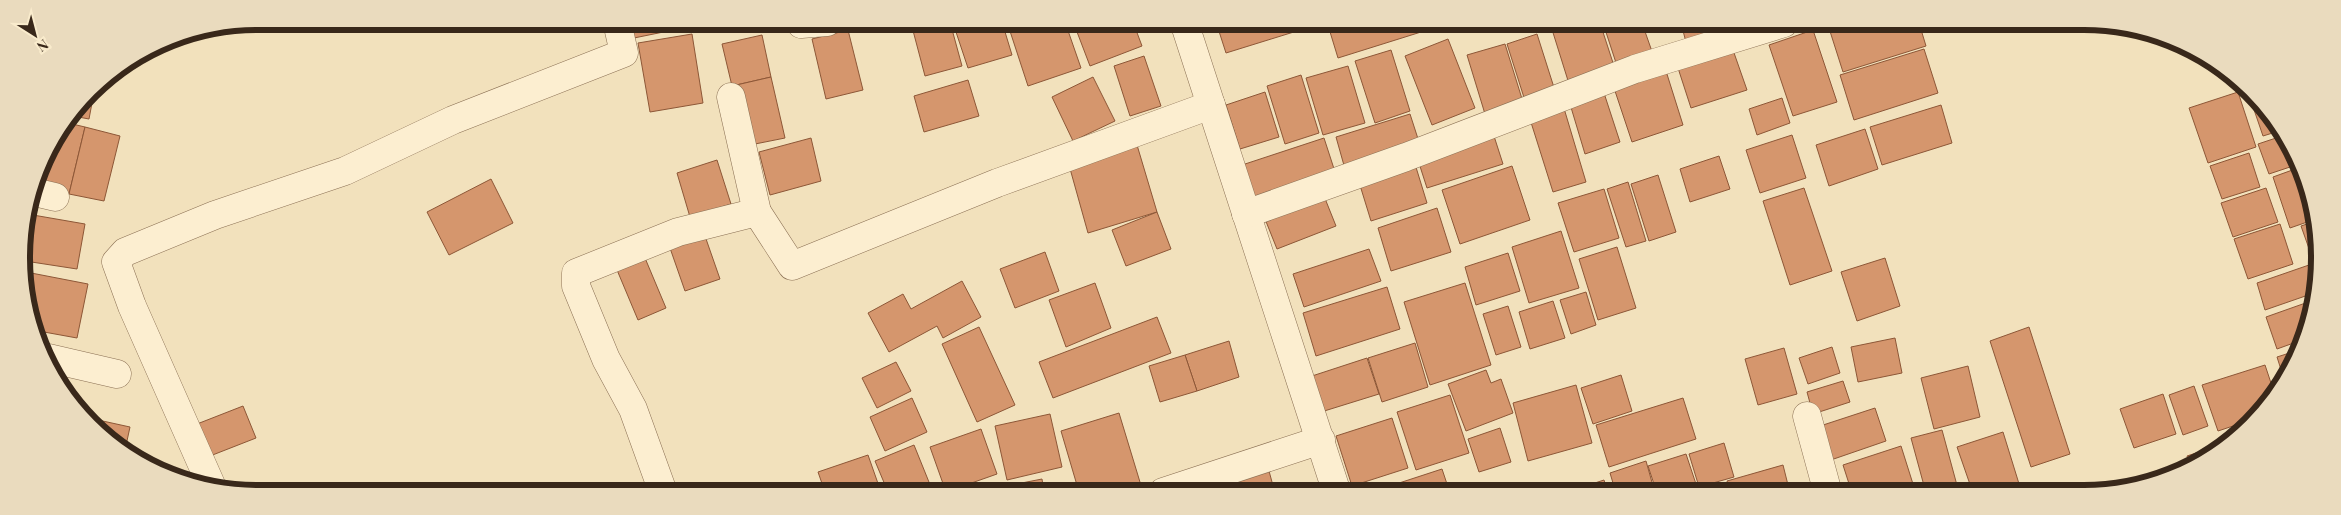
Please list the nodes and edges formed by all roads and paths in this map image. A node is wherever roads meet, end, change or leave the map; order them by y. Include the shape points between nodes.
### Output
1 (619, 30) edge
2 (1187, 30) edge
3 (1761, 30) edge
4 (731, 97) dead end
5 (1211, 105) junction
6 (757, 212) junction
7 (1246, 214) junction
8 (54, 359) edge
9 (117, 374) dead end
10 (1807, 416) dead end
11 (1321, 440) junction
12 (209, 480) edge
13 (660, 485) edge
14 (1184, 485) edge
15 (1335, 485) edge
16 (1826, 485) edge

1 - 12 street via 624,53 452,120 345,172 215,215 125,252 116,262 132,306
2 - 5 street
3 - 7 street via 1635,69
4 - 6 street
5 - 6 street via 997,184 792,266
5 - 7 street
6 - 13 street via 678,232 576,273 576,286 606,359 633,409
7 - 11 street
8 - 9 street
10 - 16 street
11 - 14 street
11 - 15 street

